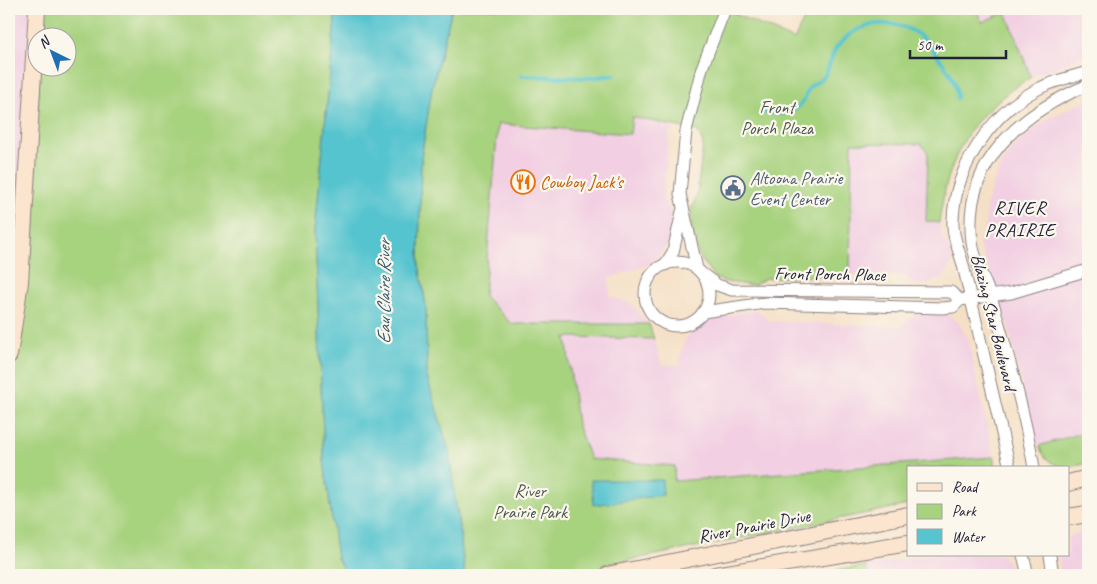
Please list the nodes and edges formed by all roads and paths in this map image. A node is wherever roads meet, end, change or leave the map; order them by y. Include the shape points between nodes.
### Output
1 (37, 9) edge
2 (725, 9) edge
3 (1088, 72) edge
4 (1088, 85) edge
5 (683, 208) junction
6 (665, 265) junction
7 (1088, 270) edge
8 (699, 271) junction
9 (992, 297) junction
10 (965, 300) junction
11 (703, 312) junction
12 (9, 355) edge
13 (1009, 466) edge
14 (1034, 466) edge
15 (1088, 478) edge
16 (1070, 482) edge
17 (1088, 514) edge
18 (907, 515) edge
19 (1070, 518) edge
20 (907, 543) edge
21 (1023, 556) edge
22 (1050, 556) edge
23 (607, 575) edge
24 (715, 575) edge
25 (1028, 575) edge
26 (1053, 575) edge

1 - 12 main road via 20,282
2 - 5 street via 702,68 687,122 680,194
3 - 10 street, Blazing Star Boulevard via 1050,83 1021,99 989,128 970,157 955,202 953,221 963,265
4 - 9 street, Blazing Star Boulevard via 1055,100 1027,118 988,161 975,196 971,226 975,255
5 - 6 street via 675,246
5 - 8 street
6 - 8 street, Front Porch Place via 682,263
6 - 11 street, Front Porch Place via 652,274 645,291 648,308 654,316 669,325 678,326 694,321
7 - 9 street, Front Porch Place
8 - 10 street, Front Porch Place via 724,288 739,290 951,292
8 - 11 street via 709,292
9 - 10 street, Front Porch Place
9 - 14 street, Blazing Star Boulevard
10 - 11 street, Front Porch Place via 953,307 942,308 773,303
10 - 13 street, Blazing Star Boulevard
15 - 16 main road
17 - 19 main road
18 - 23 main road, River Prairie Drive
20 - 24 main road
21 - 25 street
22 - 26 street

